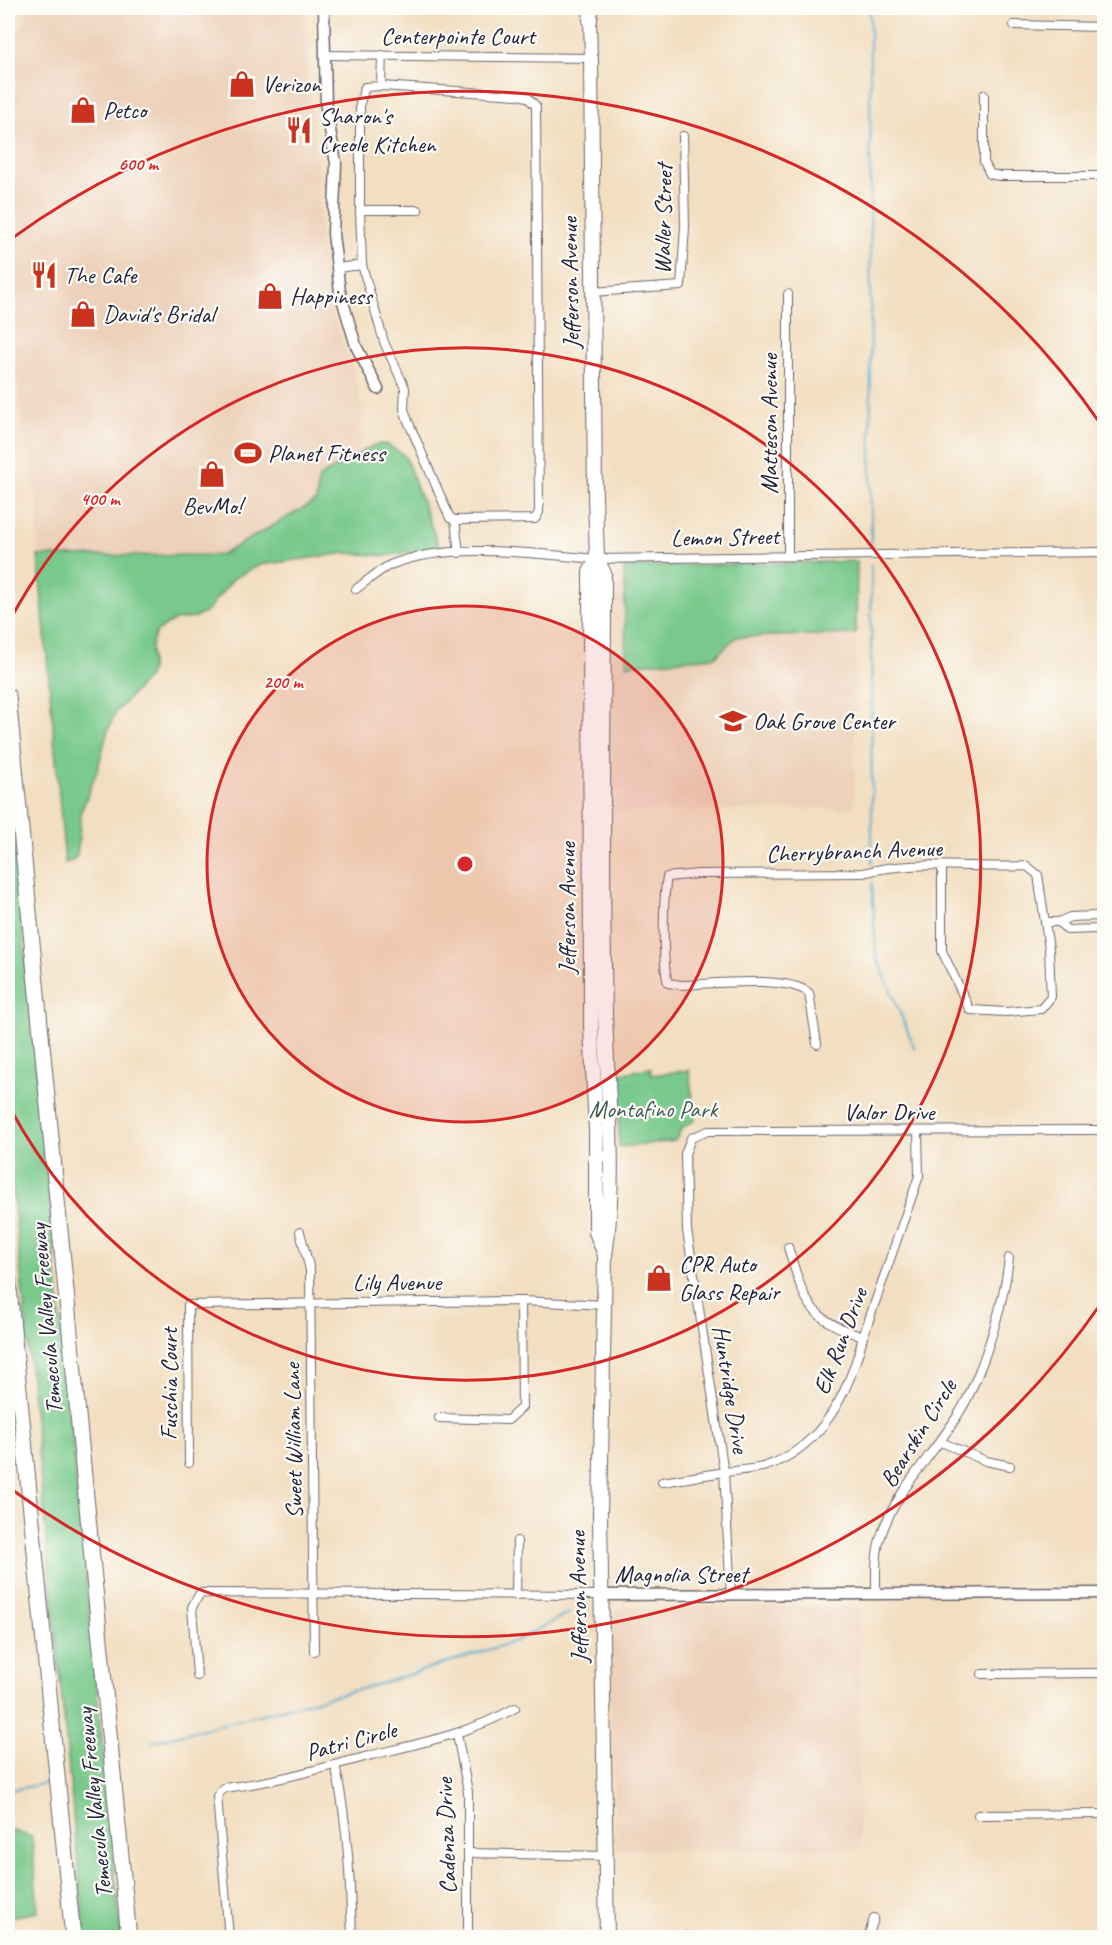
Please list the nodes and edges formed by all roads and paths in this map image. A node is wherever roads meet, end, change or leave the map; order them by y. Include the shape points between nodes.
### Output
1 (324, 8) edge
2 (591, 14) edge
3 (1014, 25) dead end
4 (1104, 27) edge
5 (325, 55) junction
6 (382, 56) junction
7 (591, 58) junction
8 (381, 86) junction
9 (984, 95) dead end
10 (683, 136) dead end
11 (1104, 176) edge
12 (360, 210) junction
13 (417, 210) dead end
14 (362, 265) junction
15 (337, 268) junction
16 (592, 292) junction
17 (788, 294) dead end
18 (378, 389) dead end
19 (455, 520) junction
20 (1104, 552) edge
21 (459, 553) junction
22 (788, 555) junction
23 (597, 559) junction
24 (356, 589) dead end
25 (8, 696) edge
26 (942, 867) junction
27 (590, 879) junction
28 (1080, 916) junction
29 (1045, 922) junction
30 (1059, 922) junction
31 (1104, 922) edge
32 (1081, 929) junction
33 (605, 1011) junction
34 (817, 1044) dead end
35 (1104, 1130) edge
36 (918, 1132) junction
37 (685, 1154) joint
38 (300, 1232) dead end
39 (788, 1247) dead end
40 (605, 1256) junction
41 (1010, 1258) dead end
42 (8, 1278) edge
43 (521, 1301) junction
44 (310, 1302) junction
45 (188, 1305) joint
46 (606, 1305) junction
47 (862, 1337) junction
48 (439, 1418) dead end
49 (941, 1442) junction
50 (189, 1462) dead end
51 (1010, 1466) dead end
52 (724, 1472) junction
53 (662, 1482) dead end
54 (518, 1541) dead end
55 (314, 1593) junction
56 (1104, 1593) edge
57 (876, 1594) junction
58 (516, 1595) junction
59 (600, 1595) junction
60 (732, 1595) junction
61 (314, 1651) dead end
62 (1104, 1673) edge
63 (982, 1674) dead end
64 (197, 1676) dead end
65 (515, 1708) dead end
66 (457, 1734) junction
67 (335, 1765) junction
68 (1104, 1814) edge
69 (978, 1815) dead end
70 (468, 1853) junction
71 (606, 1856) junction
72 (874, 1918) dead end
73 (74, 1938) edge
74 (129, 1938) edge
75 (229, 1938) edge
76 (352, 1938) edge
77 (468, 1938) edge
78 (607, 1938) edge
79 (868, 1938) edge

1 - 5 street
2 - 7 main road, Jefferson Avenue
3 - 4 street
5 - 6 street, Centerpointe Court
5 - 15 street via 326,108 336,164 333,234
6 - 7 street, Centerpointe Court
6 - 8 street
7 - 16 main road, Jefferson Avenue
8 - 12 street via 365,87 360,103
8 - 19 street via 518,95 536,106 539,512 529,520
9 - 11 street via 984,162 990,174
10 - 16 street, Waller Street via 685,227 681,286
12 - 13 street
12 - 14 street
14 - 15 street
14 - 19 street via 384,342 405,388 408,421 450,518
15 - 18 street via 356,346
16 - 23 main road, Jefferson Avenue
17 - 22 street, Matteson Avenue
19 - 21 street
20 - 22 street, Lemon Street
21 - 23 street, Lemon Street
21 - 24 street, Lemon Street via 414,558 388,566
22 - 23 street, Lemon Street
23 - 27 main road, Jefferson Avenue via 590,572
23 - 33 main road, Jefferson Avenue via 604,573
25 - 74 highway, Temecula Valley Freeway
26 - 29 street, Cherrybranch Avenue via 1027,866 1038,875
26 - 29 street via 942,951 970,1010 1041,1009 1051,997
26 - 34 street, Cherrybranch Avenue via 863,873 667,877 664,969 668,982 800,985 809,993
27 - 33 main road via 598,892 598,985
27 - 40 main road, Jefferson Avenue via 596,1232
28 - 30 street
28 - 31 street via 1099,916
28 - 32 street
29 - 30 street
30 - 32 street via 1066,930
31 - 32 street via 1097,929
33 - 40 main road, Jefferson Avenue via 612,1131
35 - 36 street, Valor Drive
36 - 37 street, Valor Drive via 708,1131 691,1138
36 - 47 street, Elk Run Drive via 920,1176
37 - 52 street, Huntridge Drive via 691,1262
38 - 44 street, Sweet William Lane via 310,1270
39 - 47 street via 805,1301 822,1319
40 - 46 main road, Jefferson Avenue
41 - 49 street, Bearskin Circle via 1000,1308 969,1394
42 - 73 highway, Temecula Valley Freeway
43 - 44 street, Lily Avenue
43 - 46 street, Lily Avenue
43 - 48 street via 522,1407 508,1420
44 - 45 street, Lily Avenue
44 - 55 street, Sweet William Lane
45 - 50 street, Fuschia Court
46 - 59 main road, Jefferson Avenue
47 - 52 street, Elk Run Drive via 841,1401 819,1433 794,1454 764,1467
49 - 51 street via 986,1461
49 - 57 street, Bearskin Circle via 887,1521 876,1561
52 - 53 street, Elk Run Drive
52 - 60 street, Huntridge Drive
54 - 58 street
55 - 58 street, Magnolia Street
55 - 61 street, Sweet William Lane
55 - 64 street, Magnolia Street via 200,1593 192,1607
56 - 57 street, Magnolia Street
57 - 60 street, Magnolia Street
58 - 59 street, Magnolia Street
59 - 60 street, Magnolia Street
59 - 71 main road, Jefferson Avenue
62 - 63 street
65 - 66 street, Patri Circle via 488,1724
66 - 67 street, Patri Circle
66 - 70 street, Cadenza Drive via 468,1792
67 - 75 street, Patri Circle via 286,1779 224,1788 217,1796
67 - 76 street via 345,1813
68 - 69 street
70 - 71 street
70 - 77 street, Cadenza Drive
71 - 78 main road, Jefferson Avenue
72 - 79 street

